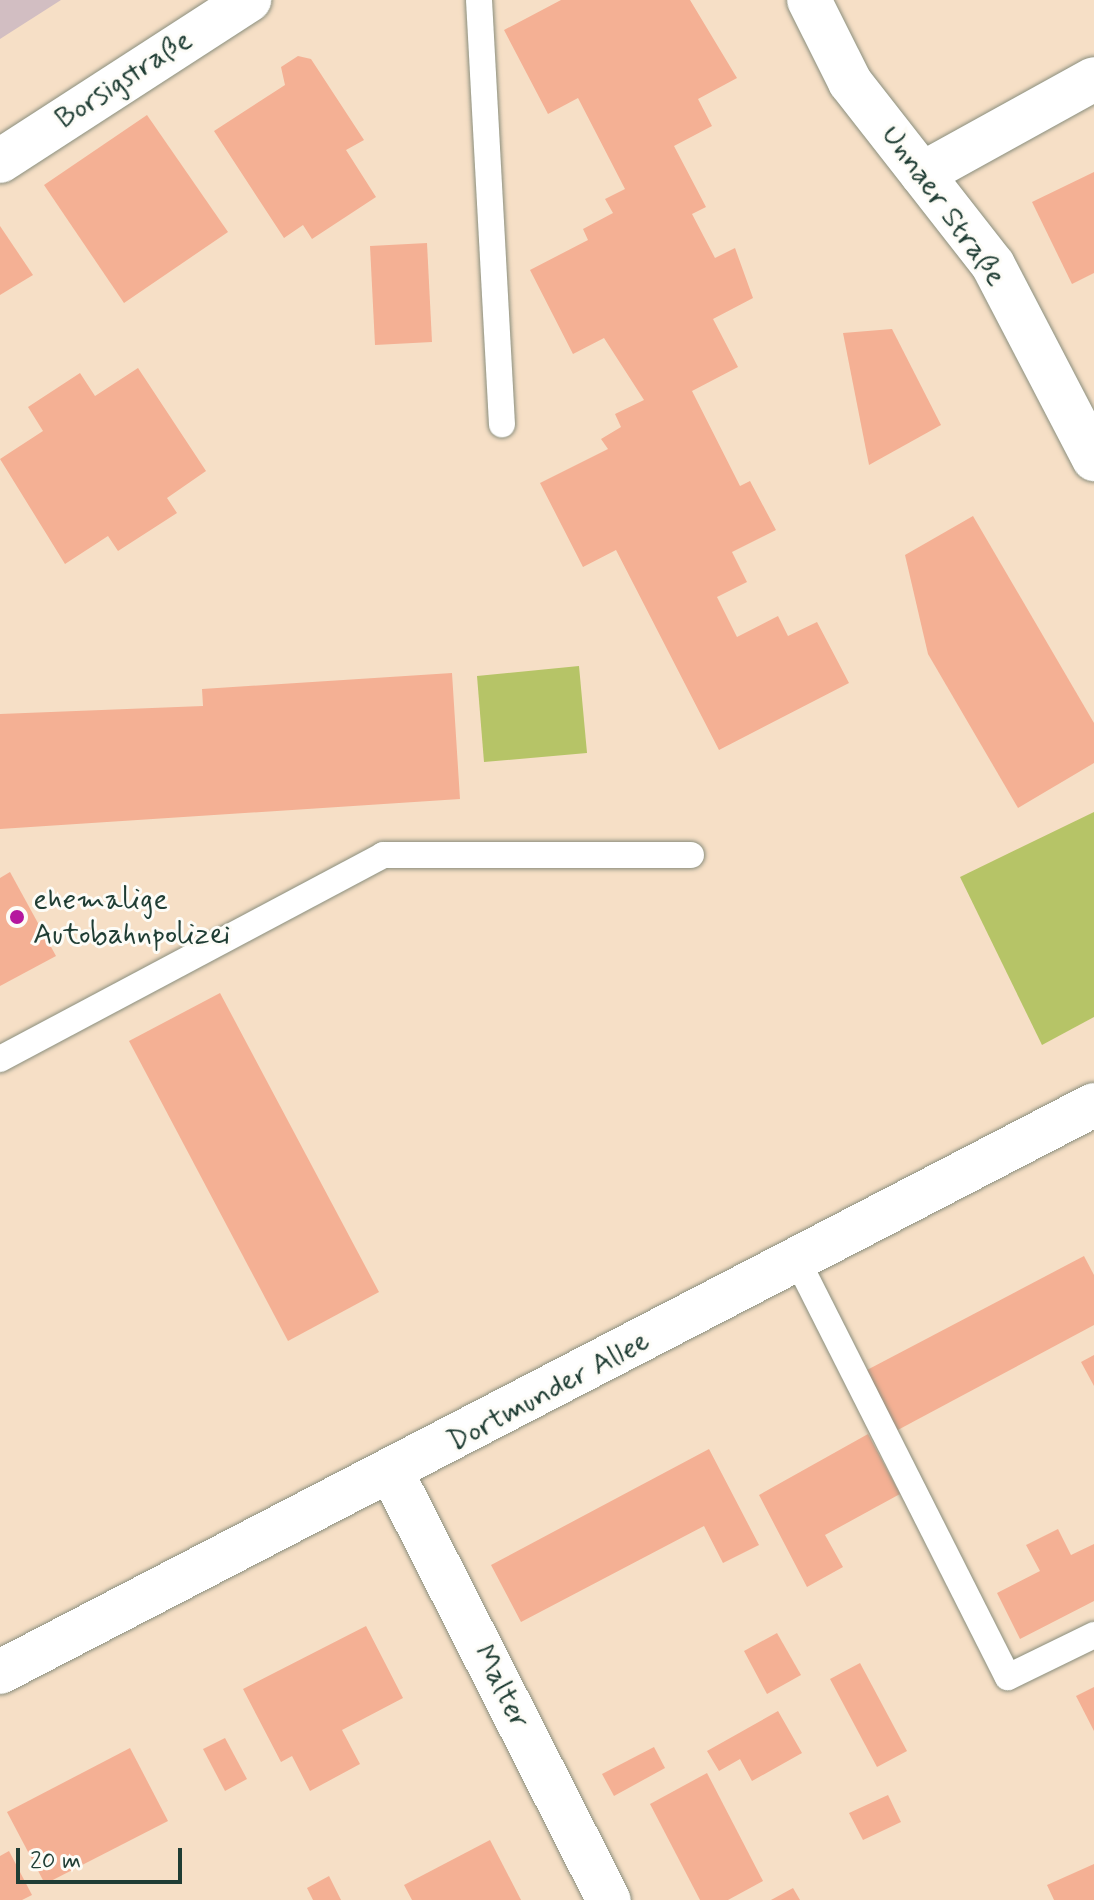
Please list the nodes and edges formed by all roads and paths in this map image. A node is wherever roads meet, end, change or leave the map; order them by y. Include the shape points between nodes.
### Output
1 (249, 0) edge
2 (479, 0) edge
3 (809, 0) edge
4 (1094, 79) edge
5 (0, 161) edge
6 (922, 174) junction
7 (502, 424) dead end
8 (1094, 459) edge
9 (691, 855) dead end
10 (0, 1059) edge
11 (1094, 1105) edge
12 (798, 1262) junction
13 (392, 1473) junction
14 (1094, 1635) edge
15 (0, 1672) edge
16 (609, 1900) edge

1 - 5 street, Borsigstraße
2 - 7 lane
3 - 6 street, Unnaer Straße via 850,82
4 - 6 street
6 - 8 street, Unnaer Straße via 993,265
9 - 10 lane via 383,855
11 - 12 street, Dortmunder Allee
12 - 13 street, Dortmunder Allee
12 - 14 lane via 1008,1677
13 - 15 street, Dortmunder Allee
13 - 16 street, Malter

